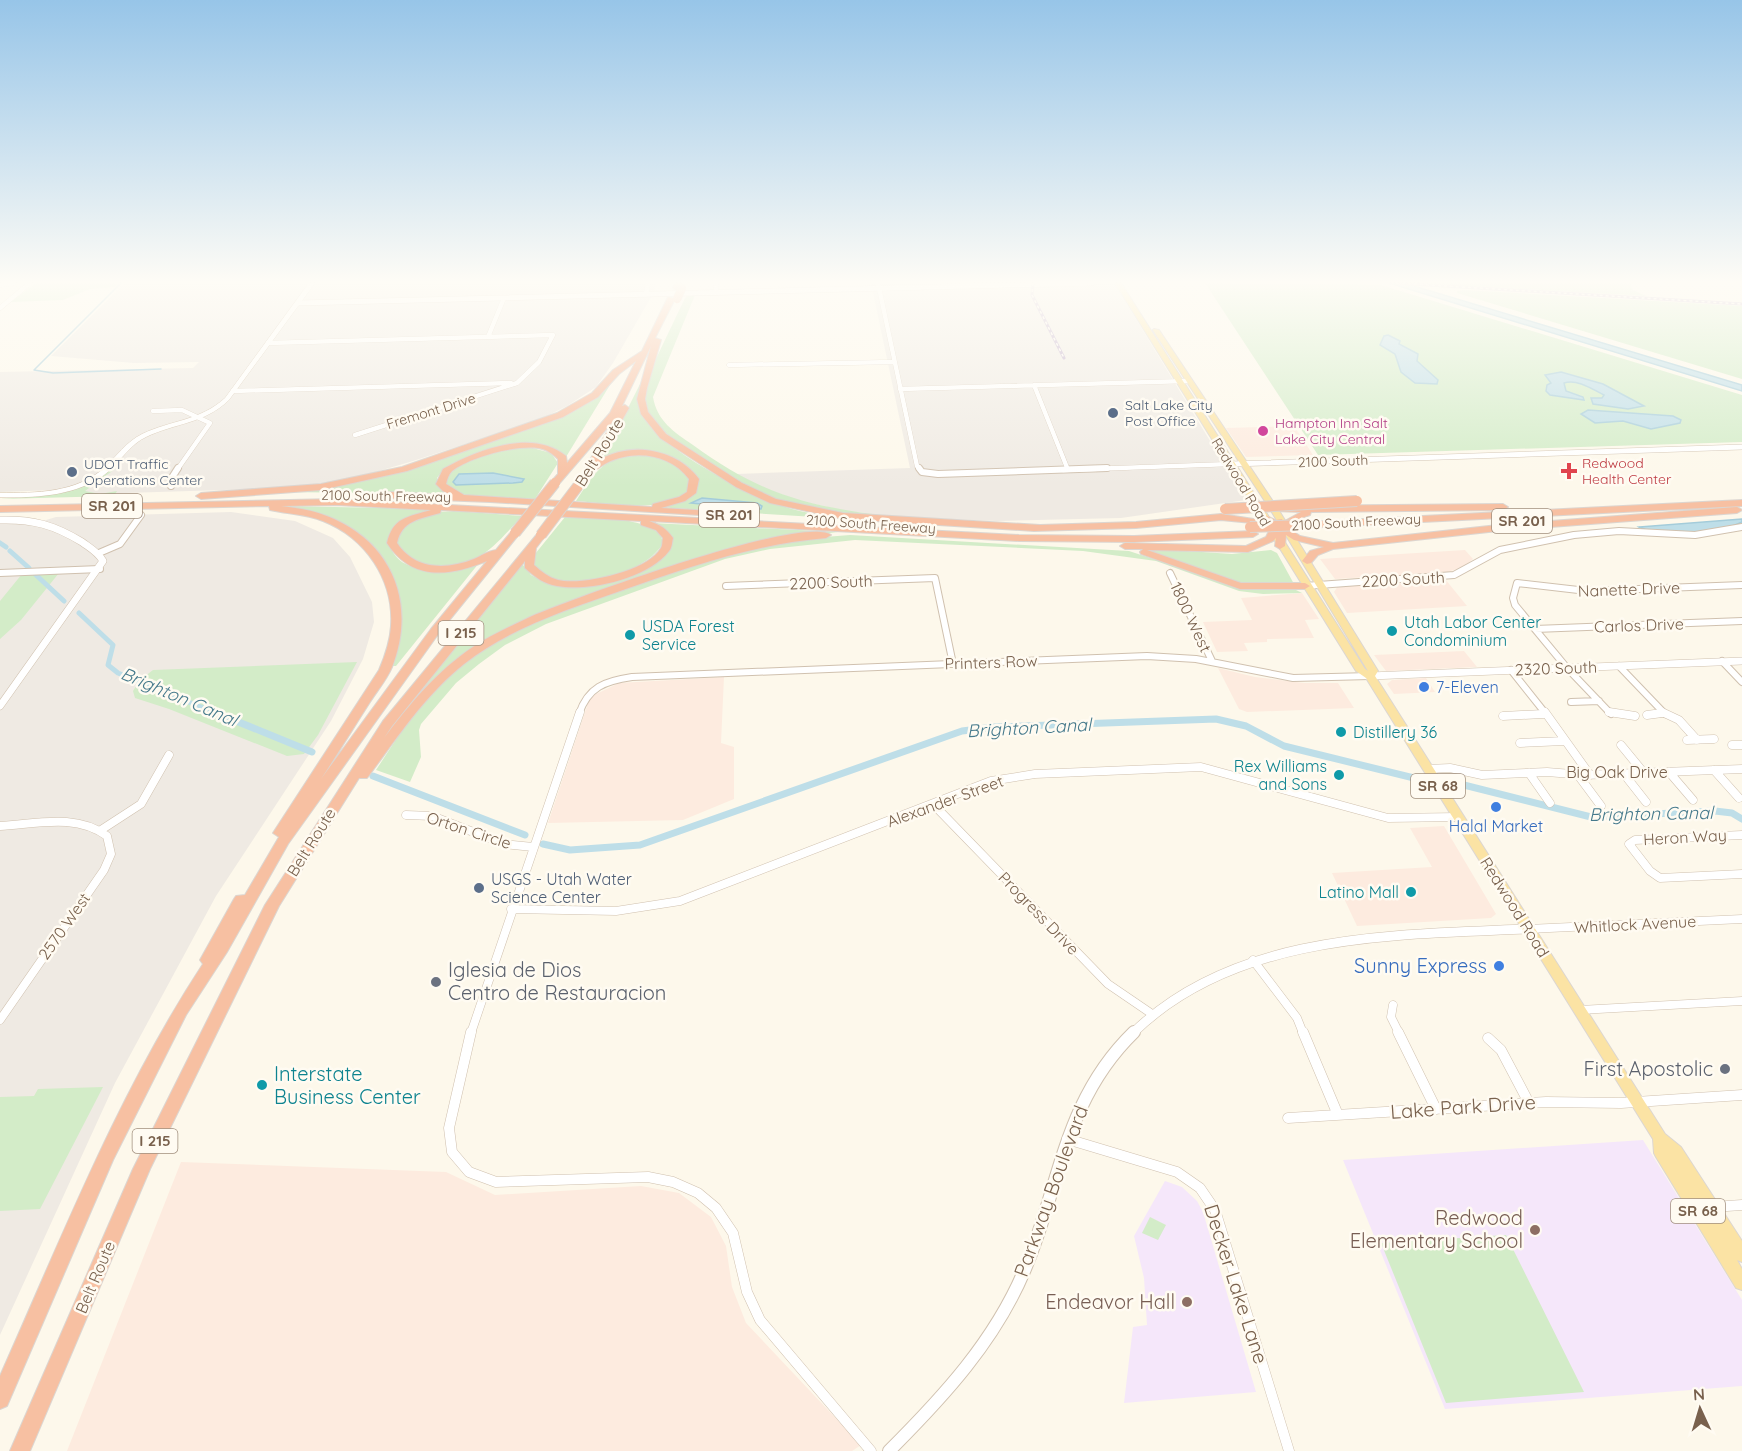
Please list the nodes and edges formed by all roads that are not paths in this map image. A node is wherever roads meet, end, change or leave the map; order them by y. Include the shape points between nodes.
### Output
1 (262, 351) edge
2 (545, 351) edge
3 (646, 351) joint
4 (652, 351) edge
5 (654, 351) edge
6 (892, 351) edge
7 (1160, 351) edge
8 (1169, 351) edge
9 (894, 362) junction
10 (729, 365) dead end
11 (1179, 381) junction
12 (1188, 381) junction
13 (517, 383) junction
14 (1034, 385) junction
15 (900, 389) junction
16 (233, 391) junction
17 (153, 411) dead end
18 (199, 417) junction
19 (354, 435) dead end
20 (1742, 447) edge
21 (1231, 464) junction
22 (1244, 464) junction
23 (1068, 470) junction
24 (562, 474) junction
25 (580, 484) junction
26 (171, 486) dead end
27 (0, 495) edge
28 (166, 498) junction
29 (490, 499) junction
30 (0, 503) edge
31 (224, 503) junction
32 (561, 503) junction
33 (1255, 504) junction
34 (1525, 507) junction
35 (1663, 507) junction
36 (469, 508) junction
37 (1740, 508) edge
38 (0, 509) edge
39 (1335, 510) junction
40 (141, 515) dead end
41 (612, 516) junction
42 (1209, 518) junction
43 (0, 520) edge
44 (936, 522) junction
45 (898, 526) junction
46 (1277, 526) junction
47 (1742, 527) edge
48 (1040, 528) junction
49 (1305, 528) junction
50 (1251, 531) junction
51 (931, 534) junction
52 (512, 537) junction
53 (977, 537) junction
54 (538, 539) junction
55 (1359, 544) junction
56 (1296, 545) joint
57 (1102, 546) junction
58 (1280, 546) joint
59 (99, 553) junction
60 (1307, 561) junction
61 (100, 569) junction
62 (0, 573) edge
63 (1170, 573) dead end
64 (1321, 584) junction
65 (1742, 585) edge
66 (726, 586) dead end
67 (1305, 586) junction
68 (1742, 621) edge
69 (1535, 629) junction
70 (1212, 661) junction
71 (1742, 661) edge
72 (1722, 662) junction
73 (953, 664) junction
74 (1619, 666) junction
75 (1567, 668) junction
76 (1511, 670) junction
77 (1370, 676) junction
78 (1742, 682) edge
79 (1599, 701) junction
80 (1570, 702) dead end
81 (0, 706) edge
82 (1662, 713) junction
83 (1544, 714) junction
84 (1647, 715) dead end
85 (1503, 716) dead end
86 (1635, 716) dead end
87 (1714, 739) dead end
88 (1687, 740) dead end
89 (1698, 740) junction
90 (1564, 741) junction
91 (1520, 743) dead end
92 (1621, 745) dead end
93 (1742, 745) edge
94 (1732, 746) dead end
95 (169, 754) dead end
96 (1742, 768) edge
97 (1428, 769) junction
98 (1714, 770) junction
99 (1669, 772) junction
100 (1529, 773) junction
101 (1644, 773) junction
102 (1624, 774) junction
103 (1578, 775) junction
104 (1590, 775) junction
105 (1739, 798) dead end
106 (1693, 800) dead end
107 (1550, 802) dead end
108 (1646, 802) dead end
109 (933, 804) junction
110 (1601, 807) dead end
111 (406, 815) dead end
112 (1458, 817) junction
113 (0, 826) edge
114 (101, 830) junction
115 (1742, 835) edge
116 (311, 842) junction
117 (533, 847) junction
118 (1742, 874) edge
119 (511, 909) junction
120 (1742, 919) edge
121 (1528, 929) junction
122 (1253, 960) junction
123 (1742, 1001) edge
124 (1393, 1005) dead end
125 (1580, 1010) junction
126 (180, 1012) junction
127 (1152, 1014) junction
128 (0, 1020) edge
129 (1488, 1038) dead end
130 (1742, 1095) edge
131 (1638, 1102) junction
132 (1529, 1104) junction
133 (1436, 1109) junction
134 (1338, 1115) junction
135 (1288, 1118) dead end
136 (1660, 1138) junction
137 (1066, 1139) junction
138 (1742, 1205) edge
139 (1712, 1207) junction
140 (1742, 1254) edge
141 (1742, 1283) edge
142 (0, 1399) edge
143 (20, 1451) edge
144 (871, 1451) edge
145 (889, 1451) edge
146 (1289, 1451) edge

1 - 16 main road
2 - 13 street, Fremont Drive via 530,373
3 - 24 highway, Belt Route / I 215 via 614,414
3 - 28 highway via 616,372 595,395 560,416 404,469 321,487
4 - 25 highway, Belt Route / I 215 via 615,427
5 - 44 highway via 641,399 644,412 663,436 729,479 773,501 810,511
6 - 9 street
7 - 11 main road, Redwood Road
8 - 12 main road, Redwood Road
9 - 10 street
9 - 15 street
11 - 12 street
11 - 14 street
11 - 21 main road, Redwood Road
12 - 22 main road, Redwood Road
13 - 16 street
13 - 19 street, Fremont Drive
14 - 15 street
14 - 23 street
15 - 23 street, 2100 South via 917,466 925,474
16 - 18 main road via 220,406
17 - 18 street via 182,411
18 - 26 street via 210,425 171,479
18 - 27 main road via 135,440 102,473 73,487 42,494
20 - 22 street, 2100 South
21 - 22 street, 2100 South
21 - 23 street, 2100 South
21 - 33 main road, Redwood Road
22 - 46 main road, Redwood Road
24 - 29 highway via 563,458 558,452 518,446 472,458 446,471 441,478 441,484 452,493
24 - 52 highway, Belt Route / I 215, bridge
25 - 32 highway via 606,460 646,454 682,463 692,473 695,484 687,496 660,506
25 - 54 highway, Belt Route / I 215, bridge
28 - 29 highway, 2100 South Freeway / SR 201 via 360,495
28 - 30 highway, 2100 South Freeway / SR 201
29 - 32 highway, 2100 South Freeway / SR 201
31 - 36 highway, 2100 South Freeway / SR 201 via 337,502
31 - 38 highway, 2100 South Freeway / SR 201
31 - 126 highway via 296,511 330,520 366,543 395,593 398,626 395,649 375,690 283,828
32 - 45 highway, 2100 South Freeway / SR 201
33 - 42 highway via 1247,512
33 - 46 main road, Redwood Road
34 - 35 highway
34 - 39 highway
34 - 44 highway, bridge via 1357,501 1251,506 1080,524
35 - 37 highway, 2100 South Freeway / SR 201
35 - 49 highway, 2100 South Freeway / SR 201
36 - 41 highway, 2100 South Freeway / SR 201
36 - 52 highway via 430,512 408,520 392,536 396,551 412,564 451,569 478,563
37 - 49 highway, 2100 South Freeway / SR 201
37 - 55 highway
39 - 46 highway
39 - 46 highway via 1302,514
40 - 59 street via 120,544
41 - 51 highway, 2100 South Freeway / SR 201
41 - 54 highway via 659,528 668,538 662,554 627,574 580,585 556,583 538,576 528,561
42 - 46 highway via 1240,518
42 - 48 highway
43 - 59 street via 50,523
44 - 48 highway
45 - 48 highway
45 - 50 highway, 2100 South Freeway / SR 201 via 1067,533
46 - 55 highway via 1322,545
46 - 56 highway
46 - 57 highway via 1258,546 1239,550
46 - 58 highway
47 - 64 street, 2200 South via 1702,537 1604,532 1500,550 1454,576
49 - 50 highway, 2100 South Freeway / SR 201
50 - 53 highway, 2100 South Freeway / SR 201 via 1134,539
51 - 53 highway, 2100 South Freeway / SR 201
51 - 116 highway via 829,535 759,543 671,569 526,623 487,643 438,681
52 - 126 highway, Belt Route / I 215 via 428,640 282,843
53 - 57 highway
54 - 116 highway, Belt Route / I 215 via 387,724
55 - 60 highway via 1318,551
56 - 60 main road, Redwood Road / SR 68
57 - 67 highway via 1156,555 1245,586
58 - 67 main road, Redwood Road / SR 68
59 - 61 street via 104,561
60 - 64 main road, Redwood Road / SR 68
61 - 62 street
61 - 81 street
63 - 70 street, 1800 West
64 - 67 street, 2200 South
64 - 77 main road, Redwood Road / SR 68 via 1373,671
65 - 69 street, Nanette Drive via 1587,591 1517,583 1515,605
66 - 73 street, 2200 South via 935,578
67 - 77 main road, Redwood Road / SR 68 via 1361,671
68 - 69 street, Carlos Drive
69 - 75 street
70 - 73 street, Printers Row via 1155,656
70 - 77 street, Printers Row via 1293,678
71 - 72 street, 2320 South
72 - 74 street, 2320 South
72 - 78 street
73 - 117 street, Printers Row via 611,680 593,689 580,705
74 - 75 street, 2320 South
74 - 82 street
75 - 76 street, 2320 South
75 - 79 street
76 - 77 street, 2320 South
76 - 83 street via 1536,698
77 - 97 main road, Redwood Road / SR 68
79 - 80 street
79 - 86 street via 1614,715
82 - 84 street
82 - 89 street via 1679,720
83 - 85 street
83 - 90 street
87 - 89 street
88 - 89 street
90 - 91 street
90 - 104 street
92 - 101 street
93 - 94 street
95 - 114 street via 141,804
96 - 98 street, Big Oak Drive
97 - 100 street, Big Oak Drive via 1478,775
97 - 112 main road, Redwood Road / SR 68
98 - 99 street, Big Oak Drive
98 - 105 street
99 - 101 street, Big Oak Drive
99 - 106 street
100 - 103 street, Big Oak Drive
100 - 107 street
101 - 102 street, Big Oak Drive
102 - 104 street, Big Oak Drive
102 - 108 street
103 - 104 street, Big Oak Drive
103 - 110 street
109 - 112 street, Alexander Street via 991,781 1025,774 1191,767 1388,818
109 - 119 street, Alexander Street via 680,901 616,911
109 - 127 street, Progress Drive via 1101,977
111 - 117 street, Orton Circle via 432,816 504,844
112 - 121 main road, Redwood Road / SR 68
113 - 114 street via 69,823
114 - 128 street, 2570 West via 111,844 107,864
115 - 118 street, Heron Way via 1635,840 1629,844 1657,877
116 - 143 highway, Belt Route / I 215 via 267,915 141,1169
117 - 119 street
119 - 144 street via 473,1025 452,1109 449,1143 458,1161 469,1172 496,1182 637,1176 673,1182 698,1193 716,1208 733,1233 747,1292 760,1320
120 - 121 street, Whitlock Avenue
121 - 122 street, Parkway Boulevard via 1341,940
121 - 125 main road, Redwood Road / SR 68
122 - 127 street, Parkway Boulevard via 1197,984
122 - 134 street via 1297,1018
123 - 125 street
124 - 133 street via 1391,1017
125 - 131 main road, Redwood Road / SR 68
126 - 142 highway, Belt Route / I 215 via 105,1160
127 - 137 street, Parkway Boulevard via 1103,1068 1077,1111
129 - 132 street via 1501,1050
130 - 131 street, Lake Park Drive
131 - 132 street, Lake Park Drive
131 - 136 main road, Redwood Road / SR 68
132 - 133 street, Lake Park Drive
133 - 134 street, Lake Park Drive
134 - 135 street, Lake Park Drive
136 - 139 main road, Redwood Road / SR 68 via 1676,1152
136 - 141 main road, Redwood Road / SR 68 via 1661,1153
137 - 145 street, Parkway Boulevard via 1026,1268 1008,1305 952,1386
137 - 146 street, Decker Lake Lane via 1177,1172 1191,1179 1208,1196
138 - 139 street
139 - 140 main road, Redwood Road / SR 68

